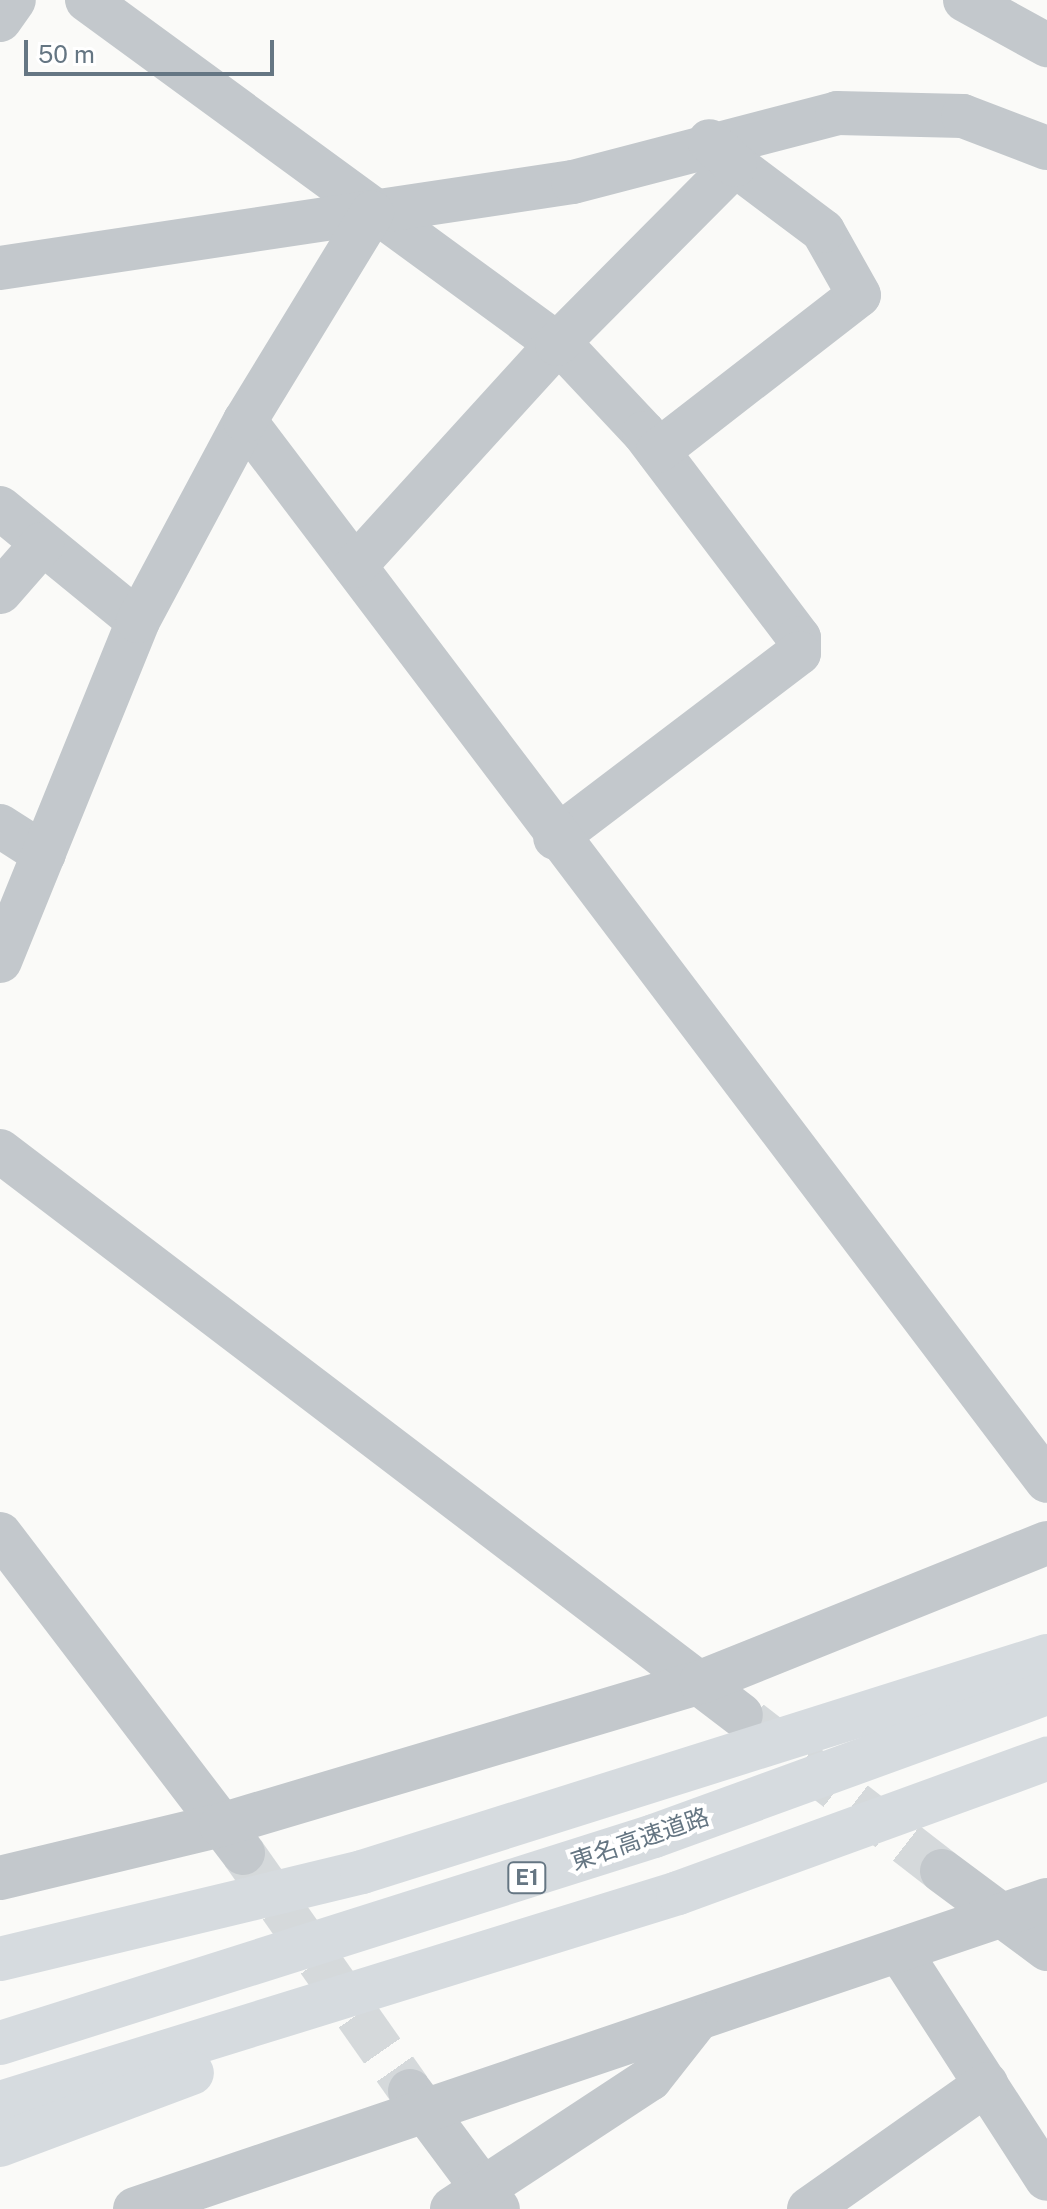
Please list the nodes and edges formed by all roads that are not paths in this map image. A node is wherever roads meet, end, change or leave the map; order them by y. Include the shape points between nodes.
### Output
1 (14, 0) edge
2 (87, 0) edge
3 (965, 0) edge
4 (0, 20) edge
5 (1047, 45) edge
6 (1047, 148) edge
7 (722, 153) junction
8 (372, 213) junction
9 (0, 268) edge
10 (557, 344) junction
11 (245, 421) junction
12 (658, 451) junction
13 (0, 508) edge
14 (42, 544) junction
15 (355, 566) junction
16 (0, 592) edge
17 (138, 621) junction
18 (0, 826) edge
19 (555, 838) junction
20 (44, 854) junction
21 (0, 961) edge
22 (0, 1151) edge
23 (1047, 1481) edge
24 (0, 1534) edge
25 (1047, 1543) edge
26 (1047, 1656) edge
27 (701, 1682) junction
28 (1047, 1693) edge
29 (741, 1715) tunnel mouth
30 (1047, 1759) edge
31 (232, 1839) junction
32 (942, 1871) tunnel mouth
33 (0, 1878) edge
34 (678, 1893) junction
35 (1047, 1900) edge
36 (1003, 1916) junction
37 (1047, 1949) edge
38 (900, 1952) junction
39 (0, 1959) edge
40 (695, 2022) junction
41 (0, 2043) edge
42 (986, 2084) junction
43 (418, 2101) junction
44 (0, 2103) edge
45 (0, 2145) edge
46 (1047, 2179) edge
47 (478, 2203) edge
48 (135, 2209) edge
49 (809, 2209) edge

1 - 4 street
2 - 8 street
3 - 5 street
6 - 7 street via 963,116 897,110 837,113
7 - 8 street
7 - 10 street
7 - 12 street via 823,231 859,295
8 - 9 street
8 - 10 street
8 - 11 street
10 - 12 street
10 - 15 street
11 - 15 street
11 - 17 street
12 - 19 street via 799,638 799,653
13 - 14 street
14 - 16 street
14 - 17 street
15 - 19 street
17 - 20 street
18 - 20 street
19 - 23 street
20 - 21 street
22 - 27 street
24 - 31 street
25 - 27 street
26 - 39 highway via 362,1872
27 - 29 street
27 - 31 street
28 - 41 highway, 東名高速道路 / E1 via 654,1836
30 - 34 highway
31 - 33 street
32 - 36 street
34 - 44 highway
34 - 45 highway
35 - 36 street
36 - 37 street
36 - 38 street
38 - 40 street
38 - 42 street
40 - 43 street
40 - 47 street via 650,2079
42 - 46 street
42 - 49 street
43 - 47 street
43 - 48 street

